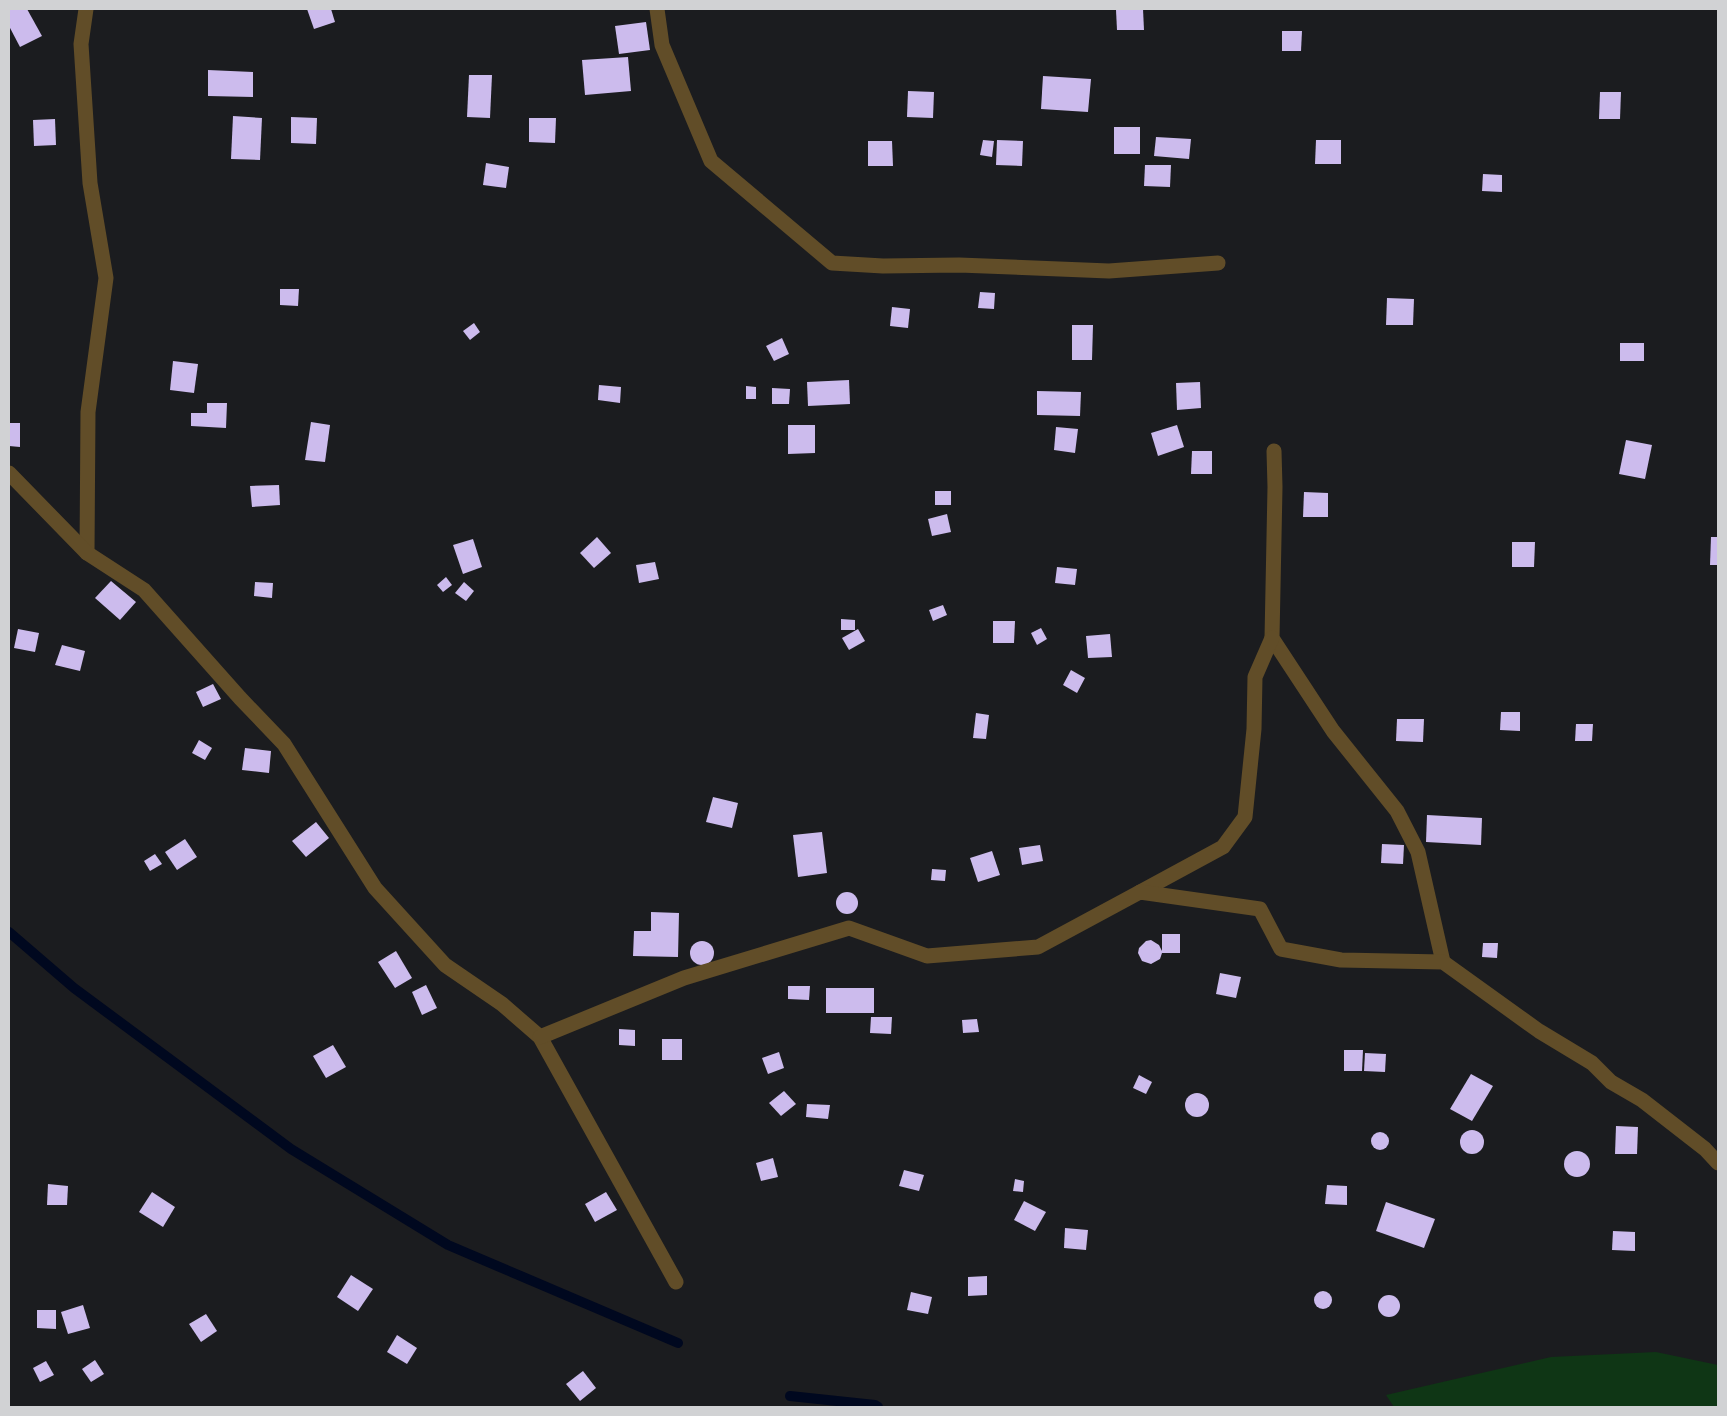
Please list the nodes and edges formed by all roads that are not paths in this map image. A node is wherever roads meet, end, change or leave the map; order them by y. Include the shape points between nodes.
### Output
1 (86, 9) edge
2 (657, 9) edge
3 (1218, 263) dead end
4 (1274, 452) dead end
5 (9, 473) edge
6 (87, 553) junction
7 (1272, 638) junction
8 (1140, 892) junction
9 (1443, 962) junction
10 (540, 1037) junction
11 (1718, 1163) edge
12 (676, 1282) dead end

1 - 6 street via 81,44 90,184 106,278 88,412
2 - 3 street via 662,45 710,161 832,263 1109,270
4 - 7 street
5 - 6 street
6 - 10 street via 144,590 284,744 375,888 445,965 502,1004
7 - 8 street via 1255,677 1254,729 1245,817 1223,846
7 - 9 street via 1333,731 1397,811 1418,852
8 - 9 street via 1260,909 1281,949 1341,960
8 - 10 street via 1038,947 927,956 849,928 684,978
9 - 11 street via 1539,1031 1592,1062 1611,1082 1642,1100
10 - 12 street

